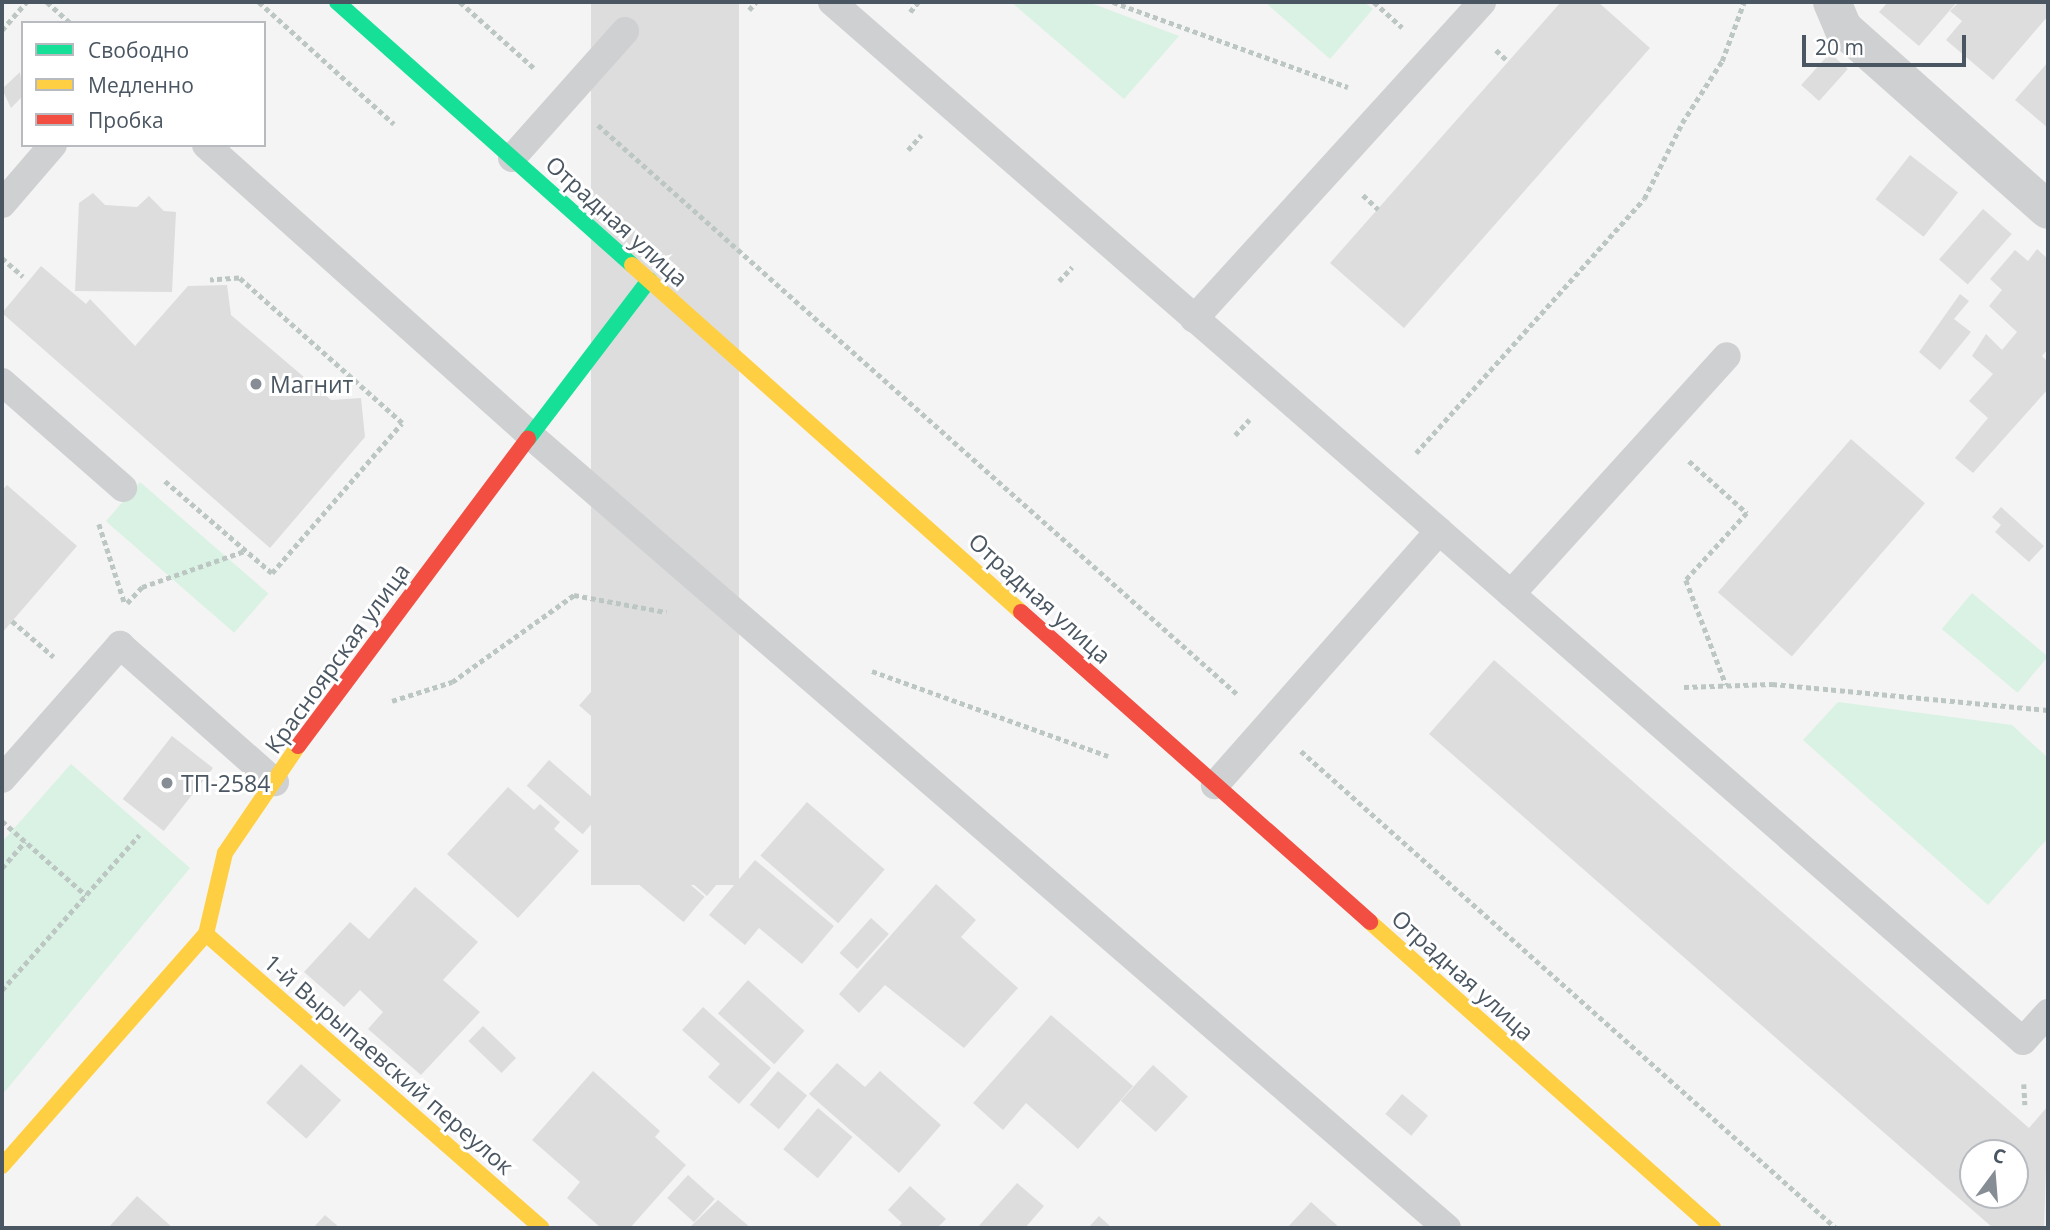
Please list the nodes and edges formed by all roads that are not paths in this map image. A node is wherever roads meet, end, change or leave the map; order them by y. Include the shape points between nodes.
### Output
1 (337, 2) edge
2 (832, 2) edge
3 (1482, 2) edge
4 (1832, 2) edge
5 (625, 31) dead end
6 (51, 147) edge
7 (208, 147) edge
8 (512, 158) junction
9 (2, 204) edge
10 (2048, 210) edge
11 (649, 280) junction
12 (1194, 319) junction
13 (1727, 356) dead end
14 (2, 382) edge
15 (531, 436) junction
16 (123, 488) road end
17 (1439, 531) junction
18 (1511, 594) junction
19 (2, 779) edge
20 (275, 782) junction
21 (1215, 785) junction
22 (206, 934) junction
23 (2048, 1013) edge
24 (2, 1166) edge
25 (542, 1228) edge
26 (1447, 1228) edge
27 (1713, 1228) edge

1 - 8 street, Отрадная улица
2 - 12 lane
3 - 12 lane
4 - 10 street via 1843,28
5 - 8 lane
6 - 9 lane
7 - 15 lane
8 - 11 street, Отрадная улица
11 - 15 street, Красноярская улица
11 - 21 street, Отрадная улица
12 - 17 lane
13 - 18 lane
14 - 16 lane
15 - 20 street, Красноярская улица via 325,706
15 - 26 lane
17 - 18 lane
17 - 21 lane
18 - 23 lane via 2023,1041
19 - 20 lane via 120,645
20 - 22 street, Красноярская улица via 225,853
21 - 27 street, Отрадная улица
22 - 24 street, Красноярская улица
22 - 25 street, 1-й Вырыпаевский переулок

